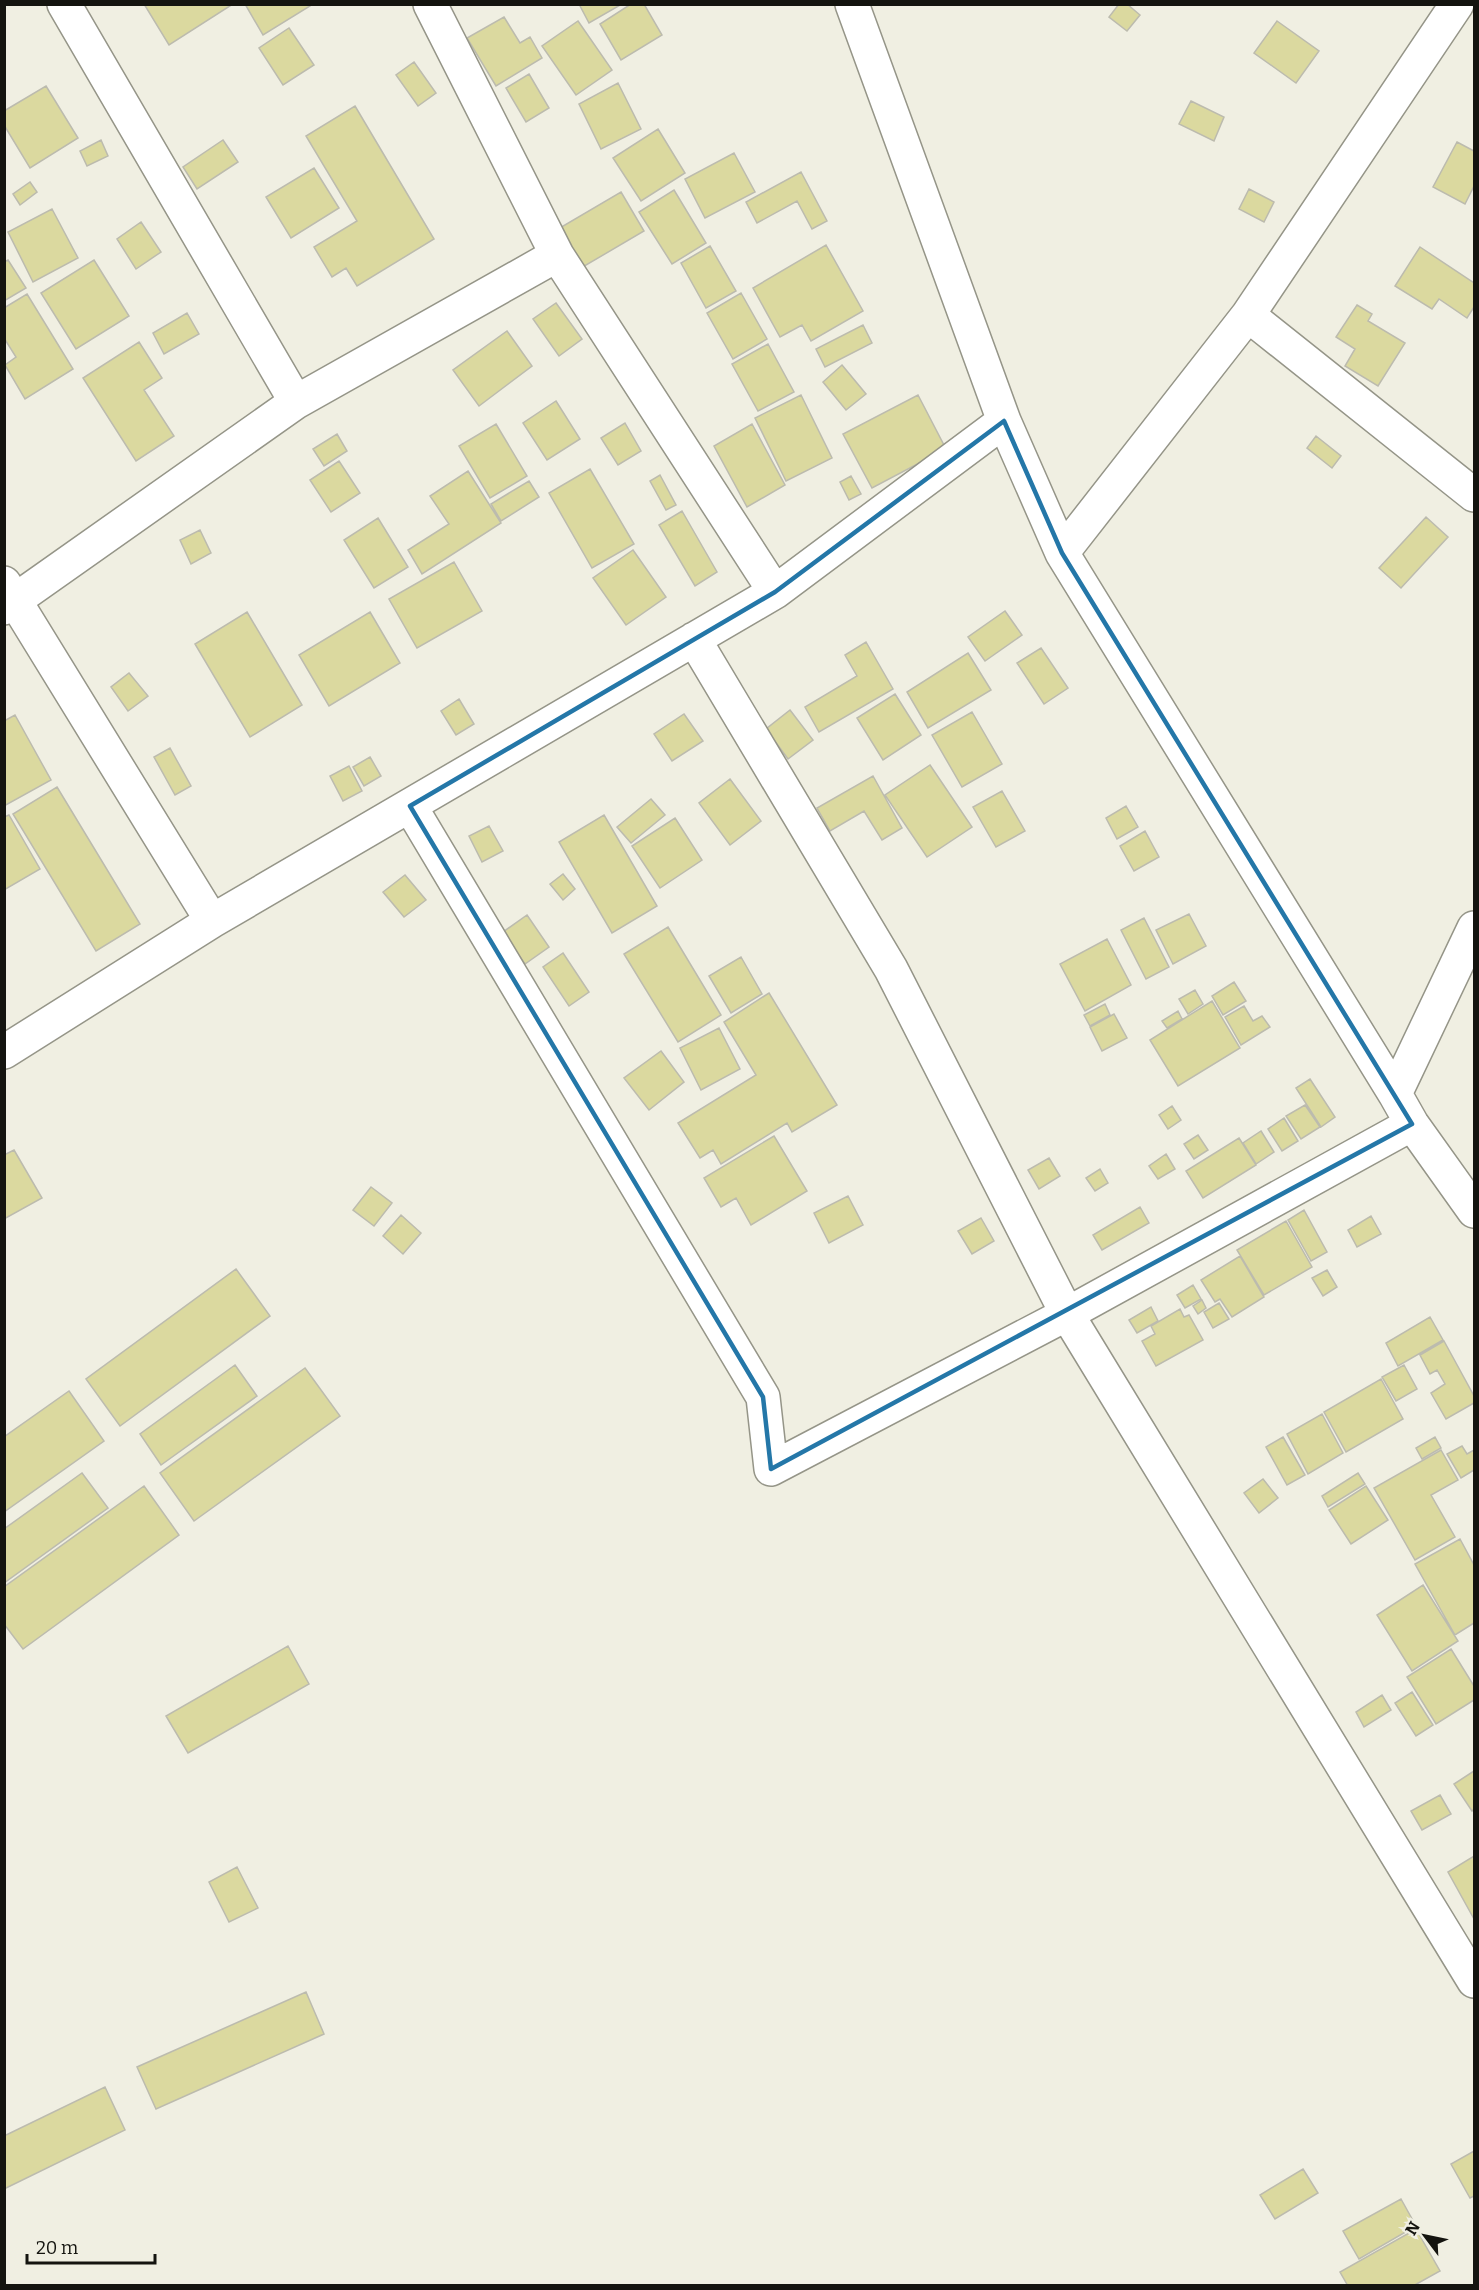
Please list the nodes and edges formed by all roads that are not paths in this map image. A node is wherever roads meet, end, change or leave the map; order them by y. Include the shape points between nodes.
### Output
1 (64, 4) edge
2 (852, 4) edge
3 (1457, 4) edge
4 (432, 5) edge
5 (556, 255) junction
6 (1248, 315) junction
7 (297, 402) junction
8 (1004, 421) junction
9 (1474, 495) edge
10 (1062, 553) junction
11 (776, 592) junction
12 (8, 597) edge
13 (694, 639) junction
14 (410, 806) junction
15 (212, 921) junction
16 (1474, 928) edge
17 (4, 1053) edge
18 (1395, 1094) junction
19 (1412, 1124) junction
20 (1474, 1211) edge
21 (1067, 1314) junction
22 (1474, 1981) edge

1 - 7 street
2 - 8 street
3 - 6 street
4 - 5 street
5 - 7 street
5 - 11 street
6 - 9 street
6 - 10 street
7 - 12 street
8 - 10 street
8 - 11 street
10 - 18 street
11 - 13 street
12 - 15 street
13 - 14 street
13 - 21 street via 891,969
14 - 15 street
14 - 21 street via 763,1397 771,1469
15 - 17 street
16 - 18 street
18 - 19 street
19 - 20 street
19 - 21 street
21 - 22 street

